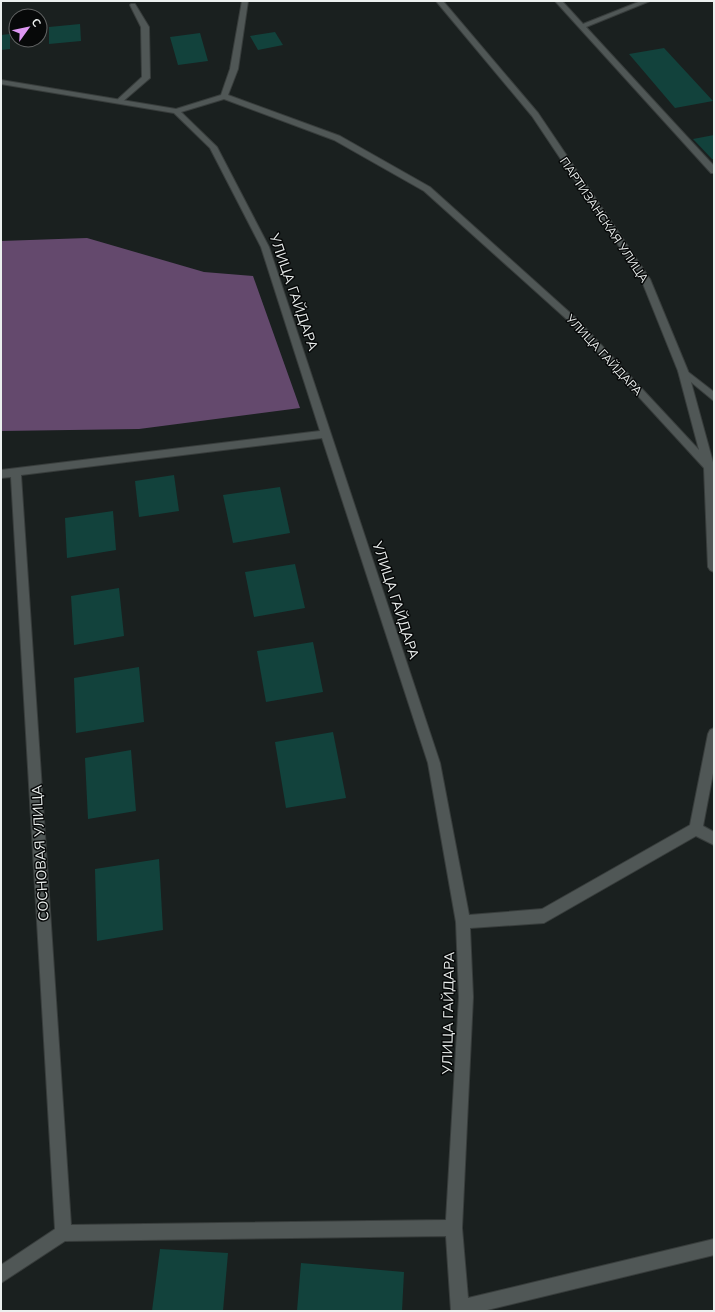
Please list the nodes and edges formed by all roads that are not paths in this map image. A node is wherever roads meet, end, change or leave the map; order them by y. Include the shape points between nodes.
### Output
1 (245, 1) edge
2 (439, 1) edge
3 (558, 1) edge
4 (647, 1) edge
5 (133, 5) dead end
6 (581, 28) junction
7 (1, 82) edge
8 (224, 96) junction
9 (121, 101) junction
10 (176, 111) junction
11 (714, 171) edge
12 (683, 371) junction
13 (714, 398) edge
14 (325, 434) junction
15 (710, 467) junction
16 (16, 473) junction
17 (1, 474) edge
18 (714, 568) edge
19 (714, 734) edge
20 (696, 829) junction
21 (714, 839) edge
22 (463, 922) junction
23 (454, 1228) junction
24 (63, 1233) junction
25 (714, 1247) edge
26 (1, 1275) edge
27 (460, 1309) edge

1 - 8 street via 234,69
2 - 12 street, ПАРТИЗАНСКАЯ УЛИЦА via 535,115 645,279
3 - 6 street
4 - 6 street
5 - 9 street via 146,27 146,78
6 - 11 street
7 - 9 street
8 - 10 street
8 - 15 street, УЛИЦА ГАЙДАРА via 337,138 427,189 575,322
9 - 10 street
10 - 14 street, УЛИЦА ГАЙДАРА via 214,147 265,247
12 - 13 street
12 - 15 street, ПАРТИЗАНСКАЯ УЛИЦА
14 - 16 street
14 - 22 street, УЛИЦА ГАЙДАРА via 434,763
15 - 18 street, ПАРТИЗАНСКАЯ УЛИЦА
16 - 17 street
16 - 24 street, СОСНОВАЯ УЛИЦА
19 - 20 street
20 - 21 street
20 - 22 street via 544,916
22 - 23 street, УЛИЦА ГАЙДАРА via 466,996
23 - 24 street
23 - 27 street, УЛИЦА ГАЙДАРА
24 - 26 street
25 - 27 street

